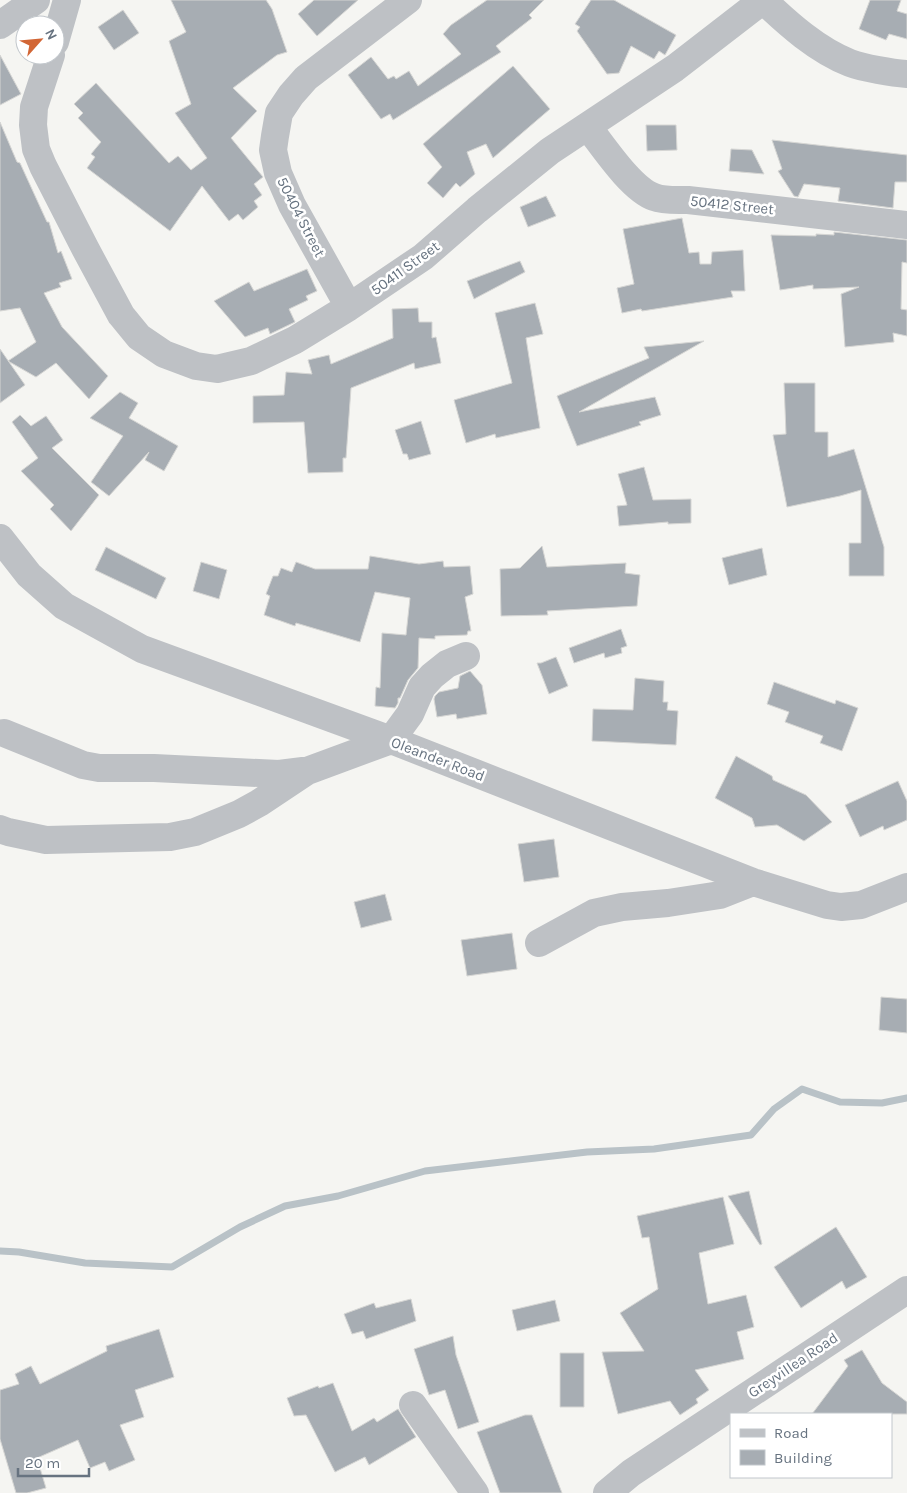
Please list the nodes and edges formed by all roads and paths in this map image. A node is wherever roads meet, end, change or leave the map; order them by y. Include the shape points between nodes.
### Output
1 (36, 0) edge
2 (67, 0) edge
3 (408, 0) edge
4 (763, 0) edge
5 (63, 15) edge
6 (0, 25) edge
7 (48, 65) edge
8 (907, 74) edge
9 (588, 127) junction
10 (907, 225) edge
11 (349, 307) junction
12 (0, 538) edge
13 (466, 656) dead end
14 (4, 733) dead end
15 (390, 740) junction
16 (307, 771) junction
17 (0, 829) edge
18 (753, 882) junction
19 (907, 887) edge
20 (539, 943) dead end
21 (907, 1290) edge
22 (413, 1405) dead end
23 (474, 1493) edge
24 (607, 1493) edge

1 - 6 street
2 - 5 street
3 - 11 street, 50404 Street via 306,78 279,113 274,136 278,173 292,205
4 - 8 street, 50411 Street via 798,32 833,54 851,63
4 - 9 street, 50411 Street via 675,68
7 - 11 street, 50411 Street via 34,106 36,149 117,306 139,337 164,354 196,366 216,369 251,362
9 - 10 street, 50412 Street via 635,185 652,197
9 - 11 street, 50411 Street via 550,152 423,257
12 - 15 street, Oleander Road via 29,575 64,606 118,637 142,649
13 - 15 street via 447,664 422,687 410,714
14 - 16 street via 83,765 99,768 279,774
15 - 16 street
15 - 18 street, Oleander Road
16 - 17 street via 239,814 196,832 170,837 46,840
18 - 19 street, Oleander Road via 840,907 861,905
18 - 20 street via 720,895 594,913
21 - 24 street, Greyvillea Road via 631,1473
22 - 23 street

